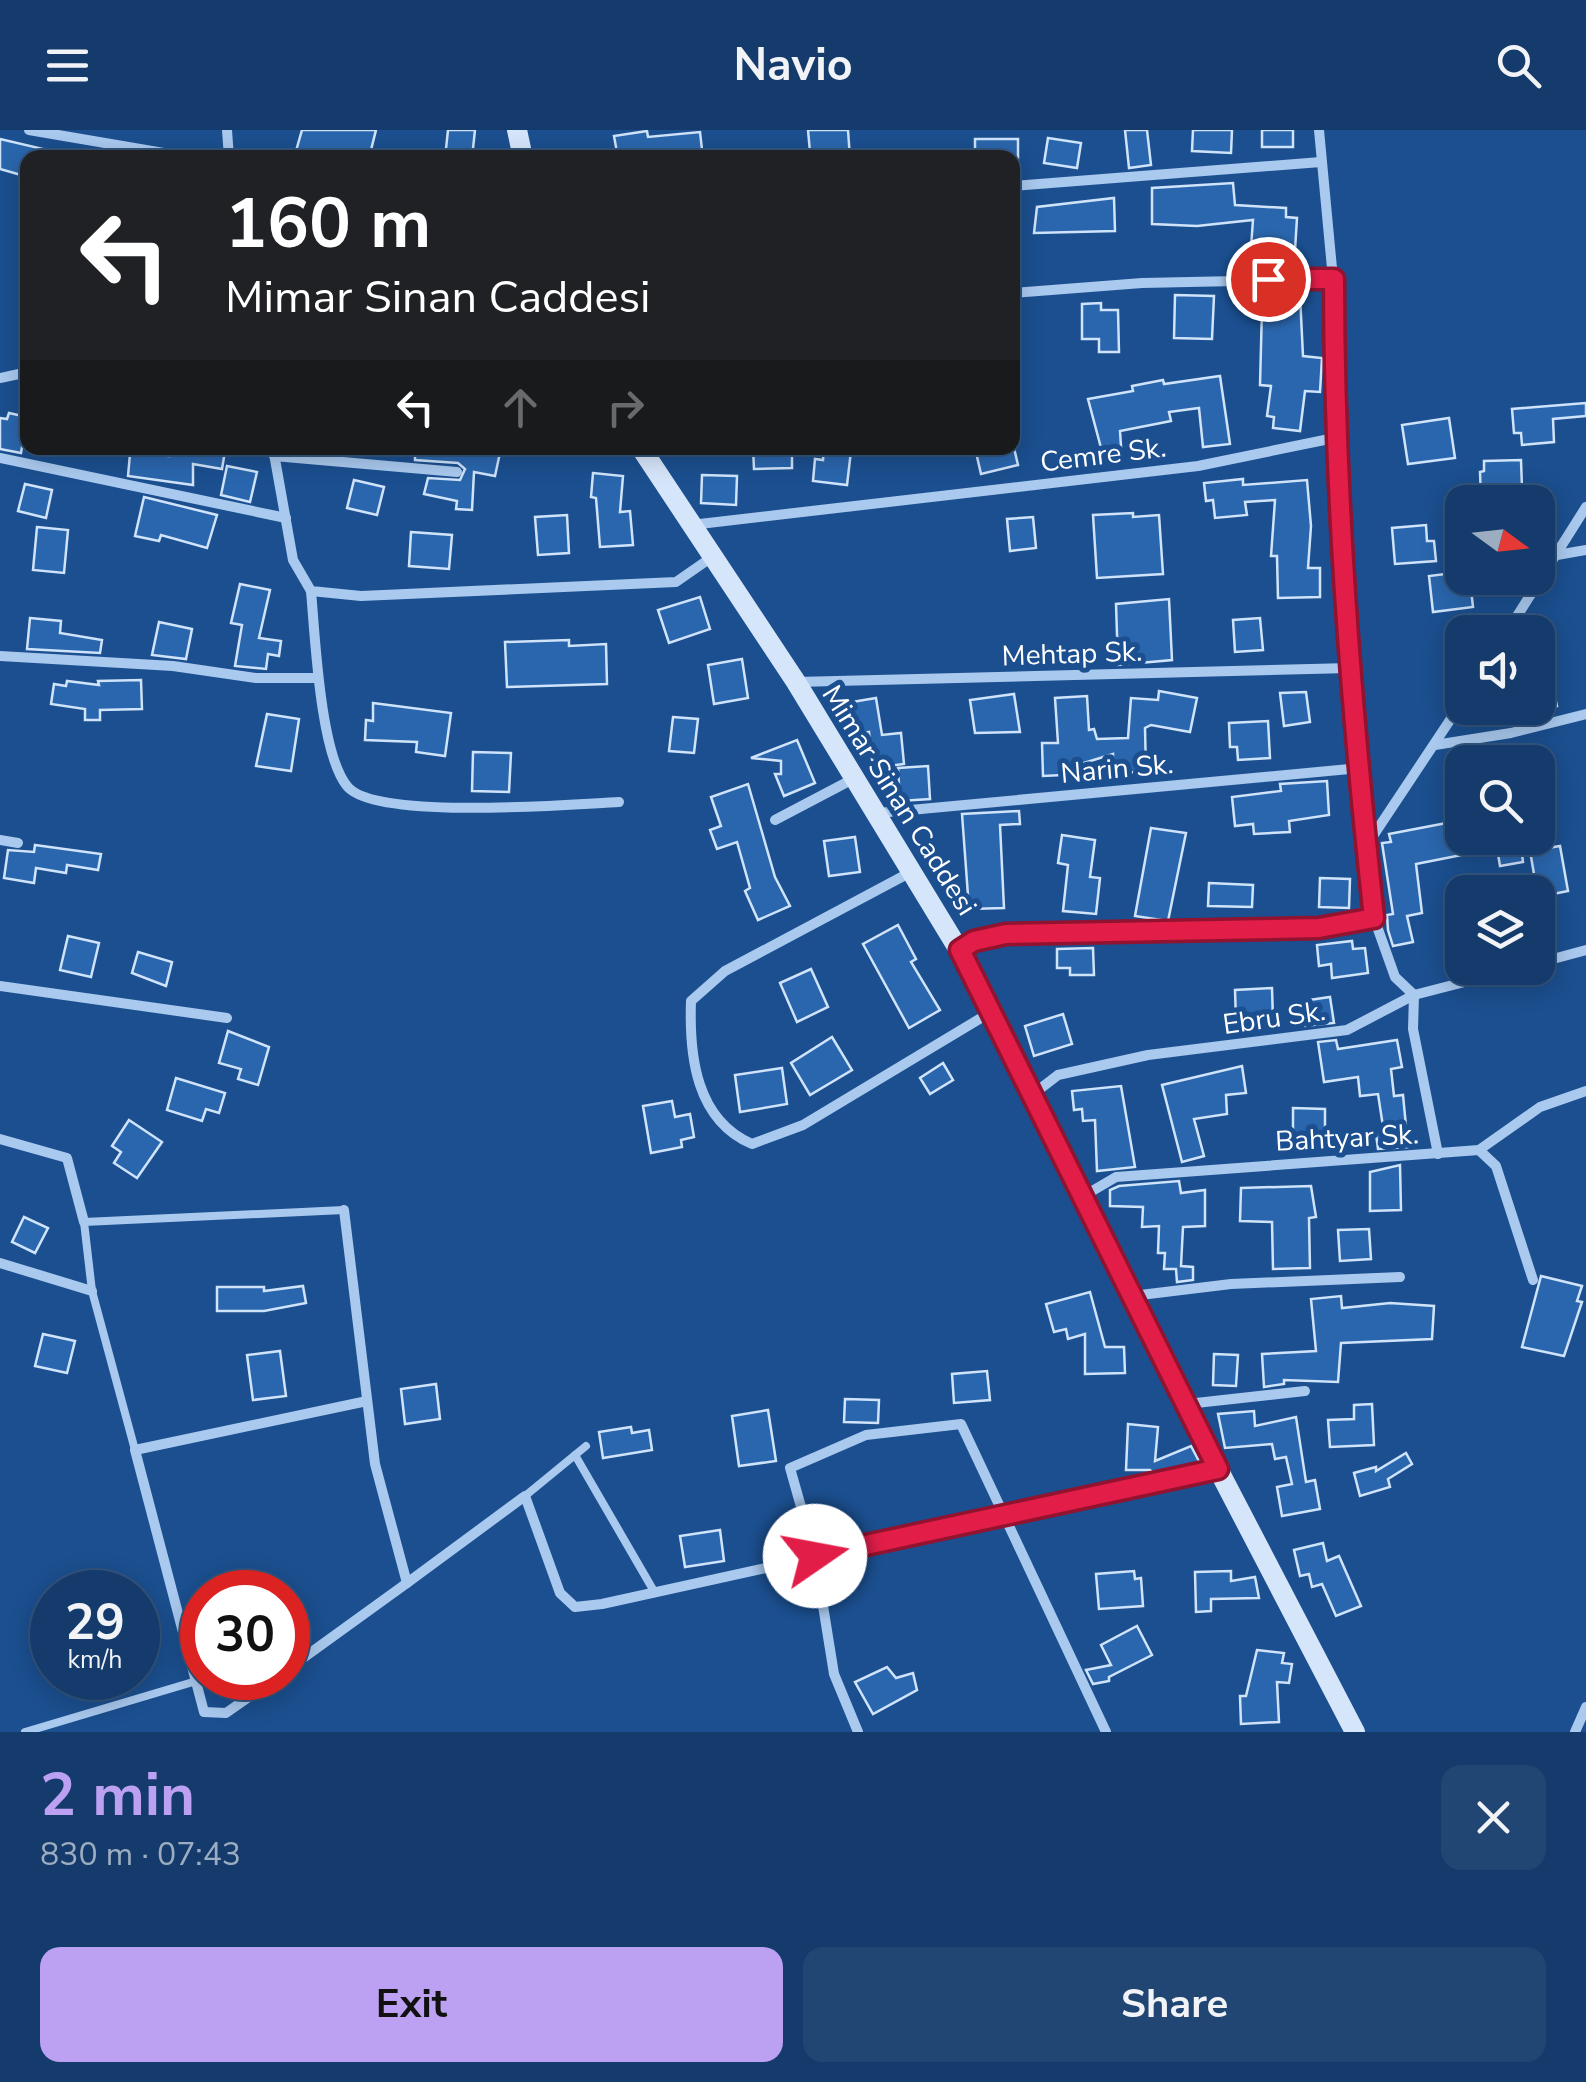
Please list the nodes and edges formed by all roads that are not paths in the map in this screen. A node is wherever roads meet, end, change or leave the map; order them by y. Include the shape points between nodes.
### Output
1 (29, 130) edge
2 (1319, 130) edge
3 (146, 150) edge
4 (1321, 162) junction
5 (1020, 185) edge
6 (1334, 279) junction
7 (1020, 291) edge
8 (1338, 437) junction
9 (275, 455) edge
10 (301, 455) edge
11 (646, 455) edge
12 (0, 458) edge
13 (457, 472) dead end
14 (1586, 507) edge
15 (286, 518) junction
16 (691, 525) junction
17 (1586, 550) edge
18 (1557, 555) junction
19 (712, 557) junction
20 (311, 591) junction
21 (1519, 615) edge
22 (0, 656) edge
23 (1350, 668) junction
24 (318, 678) junction
25 (796, 682) junction
26 (1586, 714) edge
27 (1448, 725) edge
28 (1435, 745) junction
29 (1360, 768) junction
30 (853, 779) junction
31 (619, 802) dead end
32 (878, 813) junction
33 (775, 820) dead end
34 (0, 840) edge
35 (18, 843) dead end
36 (1366, 846) junction
37 (912, 872) junction
38 (1374, 918) junction
39 (960, 950) junction
40 (1586, 950) edge
41 (1555, 958) edge
42 (1453, 985) edge
43 (0, 986) edge
44 (1414, 995) junction
45 (992, 1011) junction
46 (227, 1018) dead end
47 (1586, 1091) edge
48 (1032, 1095) junction
49 (0, 1139) edge
50 (1479, 1150) junction
51 (1438, 1154) junction
52 (1081, 1197) junction
53 (344, 1210) joint
54 (84, 1222) junction
55 (0, 1263) edge
56 (1400, 1278) dead end
57 (1533, 1280) dead end
58 (92, 1292) junction
59 (1131, 1296) junction
60 (1305, 1391) dead end
61 (368, 1401) junction
62 (1187, 1404) junction
63 (586, 1446) dead end
64 (134, 1450) junction
65 (574, 1456) junction
66 (1218, 1469) junction
67 (525, 1496) junction
68 (1007, 1515) junction
69 (815, 1556) junction
70 (407, 1583) junction
71 (655, 1592) junction
72 (180, 1631) edge
73 (310, 1653) edge
74 (180, 1686) edge
75 (200, 1700) edge
76 (245, 1700) edge
77 (1586, 1707) edge
78 (25, 1732) edge
79 (858, 1732) edge
80 (1106, 1732) edge
81 (1356, 1732) edge
82 (1575, 1732) edge

1 - 3 street
2 - 4 street
4 - 5 street
4 - 6 street
6 - 7 street
6 - 8 street
8 - 16 street, Cemre Sk. via 1198,466
8 - 23 street
9 - 15 street
10 - 13 street
11 - 16 street, Mimar Sinan Caddesi
12 - 15 street
14 - 18 street
15 - 20 street via 293,560
16 - 19 street, Mimar Sinan Caddesi
17 - 18 street
18 - 21 street
19 - 20 street via 676,582 361,596
19 - 25 street, Mimar Sinan Caddesi
20 - 24 street
22 - 24 street
23 - 25 street, Mehtap Sk.
23 - 29 street
24 - 31 street via 337,768 348,789 368,800 448,809
25 - 30 street, Mimar Sinan Caddesi
26 - 28 street
27 - 28 street
28 - 36 street
29 - 32 street, Narin Sk.
29 - 36 street
30 - 32 street, Mimar Sinan Caddesi
30 - 33 street
32 - 37 street, Mimar Sinan Caddesi
34 - 35 street
36 - 38 street
37 - 39 street, Mimar Sinan Caddesi
37 - 45 street via 725,970 691,1001 690,1045 704,1097 726,1132 752,1144 803,1125
38 - 39 street via 1319,928 1006,934
38 - 44 street via 1396,977
39 - 45 street, Mimar Sinan Caddesi
40 - 41 street
42 - 44 street, Ebru Sk.
43 - 46 street
44 - 48 street, Ebru Sk. via 1347,1030 1148,1055 1058,1075
44 - 51 street
45 - 48 street, Mimar Sinan Caddesi
47 - 50 street via 1540,1107
48 - 52 street, Mimar Sinan Caddesi
49 - 54 street via 67,1158
50 - 51 street, Bahtyar Sk.
50 - 57 street via 1496,1166
51 - 52 street, Bahtyar Sk. via 1116,1177
52 - 59 street, Mimar Sinan Caddesi
53 - 54 lane
53 - 61 street
54 - 58 lane
55 - 58 street
56 - 59 street via 1232,1284
58 - 64 lane
59 - 62 street, Mimar Sinan Caddesi
60 - 62 street
61 - 64 street
61 - 70 street via 375,1464
62 - 66 street, Mimar Sinan Caddesi
63 - 65 lane
64 - 72 street
65 - 67 lane
65 - 71 lane
66 - 68 street
66 - 81 street, Mimar Sinan Caddesi
67 - 70 street
67 - 71 street via 560,1593 575,1607
68 - 69 street
68 - 69 street via 962,1424 866,1435 790,1468
68 - 80 street
69 - 71 street
69 - 79 street via 834,1674
70 - 73 street
74 - 78 lane
75 - 76 street via 204,1712 226,1714
77 - 82 street

